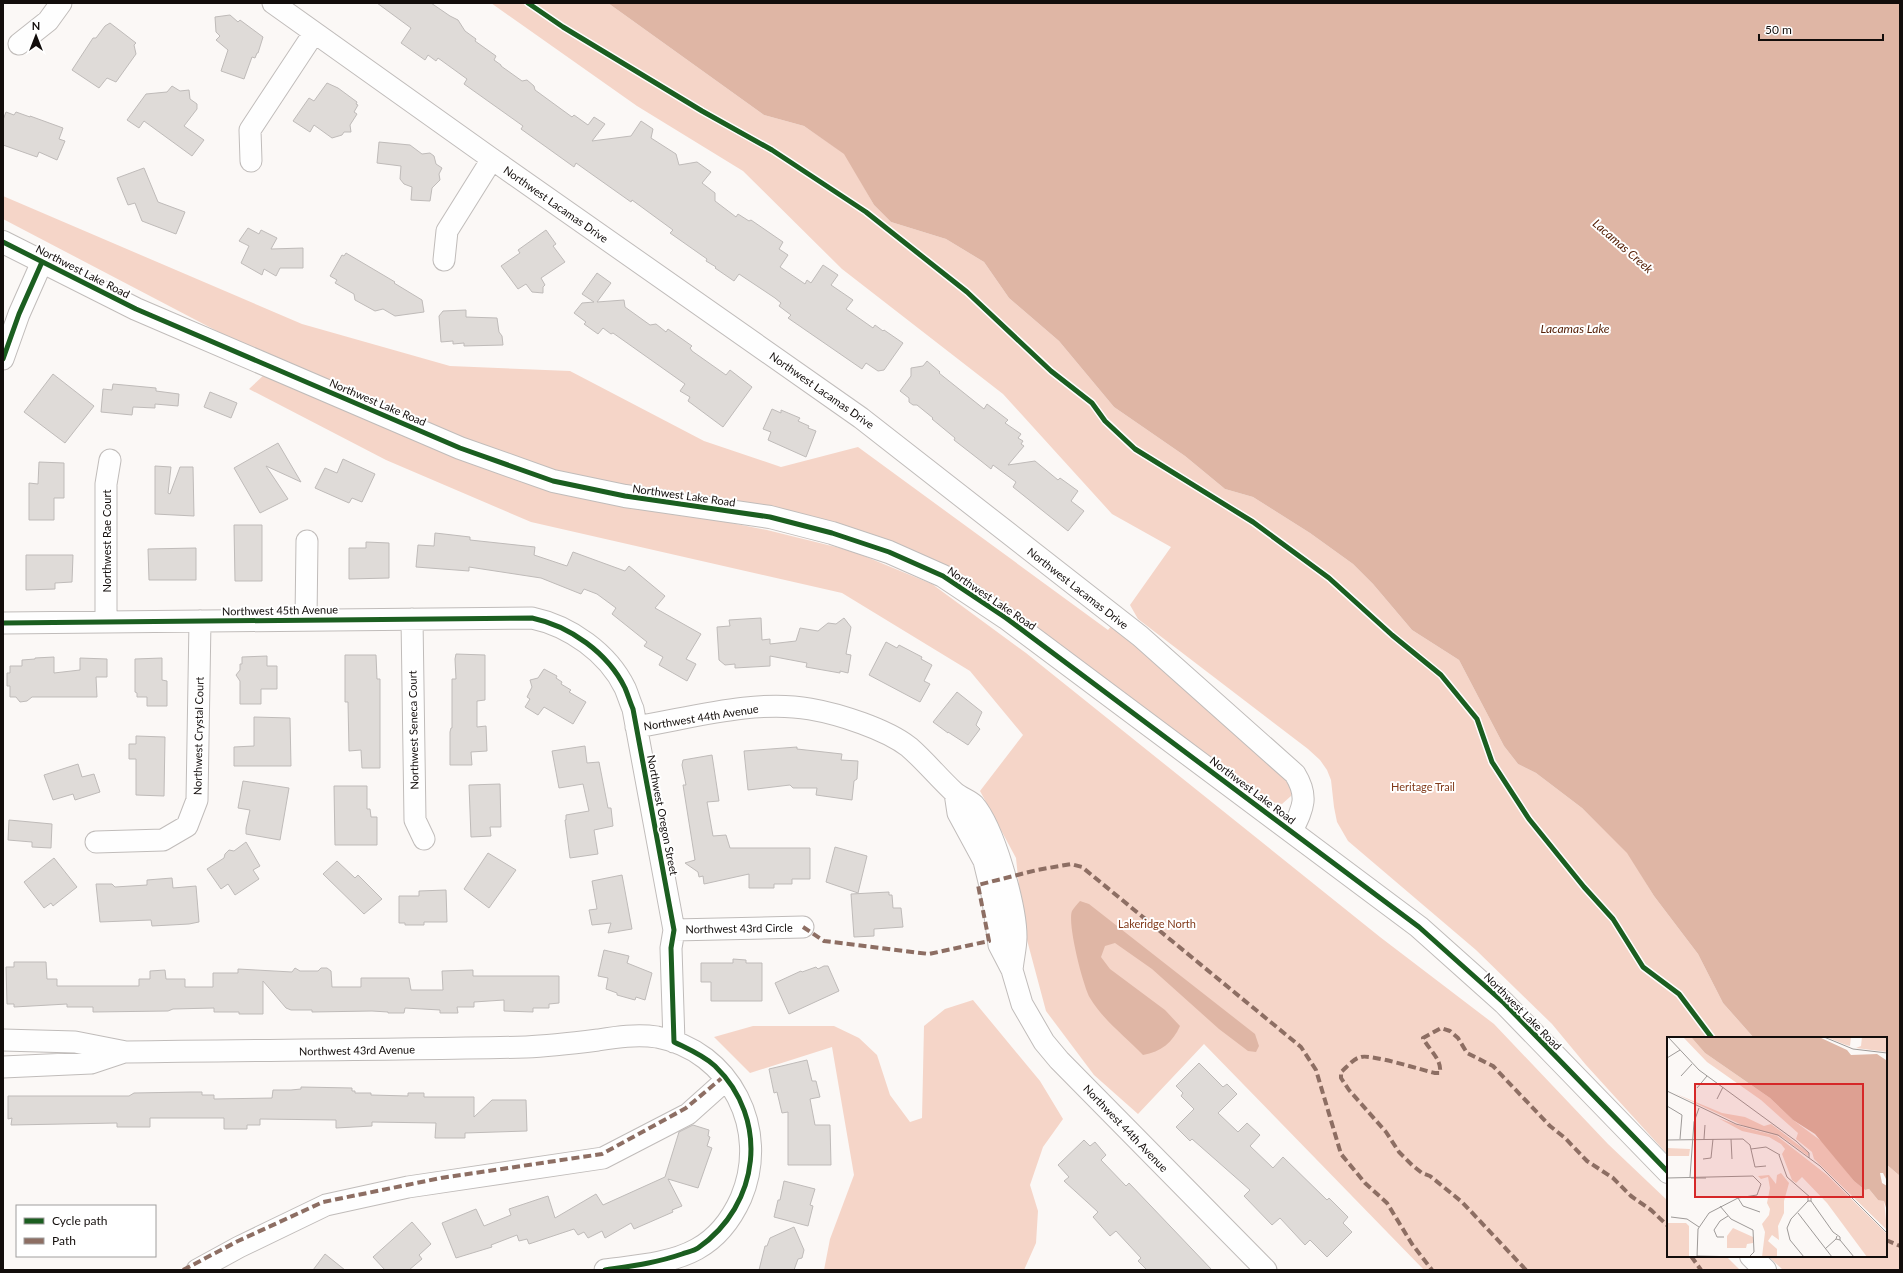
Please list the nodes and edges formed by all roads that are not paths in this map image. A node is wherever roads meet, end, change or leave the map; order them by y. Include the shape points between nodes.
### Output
1 (61, 3) edge
2 (273, 3) edge
3 (314, 33) junction
4 (19, 44) dead end
5 (492, 159) junction
6 (251, 161) dead end
7 (3, 242) edge
8 (444, 260) dead end
9 (42, 262) junction
10 (3, 359) edge
11 (110, 460) dead end
12 (307, 541) dead end
13 (306, 619) junction
14 (412, 620) junction
15 (200, 621) junction
16 (106, 622) junction
17 (3, 623) edge
18 (556, 625) joint
19 (636, 727) junction
20 (1292, 831) junction
21 (424, 839) dead end
22 (96, 842) dead end
23 (803, 927) dead end
24 (674, 930) junction
25 (3, 1040) edge
26 (674, 1042) junction
27 (126, 1052) junction
28 (3, 1067) edge
29 (726, 1080) junction
30 (1667, 1171) edge
31 (1752, 1257) edge
32 (197, 1270) edge
33 (605, 1270) edge
34 (1266, 1270) edge
35 (1765, 1270) edge

1 - 4 street via 48,21
2 - 3 street, Northwest Lacamas Drive
3 - 5 street, Northwest Lacamas Drive
3 - 6 street via 250,130
5 - 8 street via 447,231
5 - 20 street, Northwest Lacamas Drive via 861,418 1140,636 1295,774 1302,785 1305,797
7 - 9 main road, Northwest Lake Road
9 - 10 street
9 - 20 main road, Northwest Lake Road via 136,309 467,451 554,481 625,496 770,517 832,533 889,552 943,576 1006,618
11 - 16 street, Northwest Rae Court via 106,484
12 - 13 street
13 - 14 street, Northwest 45th Avenue
13 - 15 street, Northwest 45th Avenue
14 - 18 street, Northwest 45th Avenue via 532,618
14 - 21 street, Northwest Seneca Court via 415,820
15 - 16 street, Northwest 45th Avenue
15 - 22 street, Northwest Crystal Court via 197,800 187,826 163,840
16 - 17 street, Northwest 45th Avenue
18 - 19 street, Northwest Oregon Street via 587,643 610,665 625,688
19 - 24 street, Northwest Oregon Street
19 - 34 street, Northwest 44th Avenue via 757,707 809,709 877,729 907,746 955,793 974,805 987,828 1001,862 1012,904 1016,937 1012,970 1022,1004 1044,1042
20 - 30 main road, Northwest Lake Road via 1419,927 1504,1003
23 - 24 street, Northwest 43rd Circle
24 - 26 street, Northwest Oregon Street via 671,948
25 - 27 street, Northwest 43rd Avenue via 75,1042
26 - 27 street, Northwest 43rd Avenue via 655,1037 630,1036 532,1047
26 - 29 street, Northwest 43rd Avenue via 696,1052 715,1066
27 - 28 street, Northwest 43rd Avenue via 91,1063
29 - 32 street via 688,1114 603,1158 408,1187 326,1205
29 - 33 street, Northwest 43rd Avenue via 734,1090 747,1121 751,1141 747,1184 735,1211 719,1232 697,1249 660,1262
31 - 35 main road

